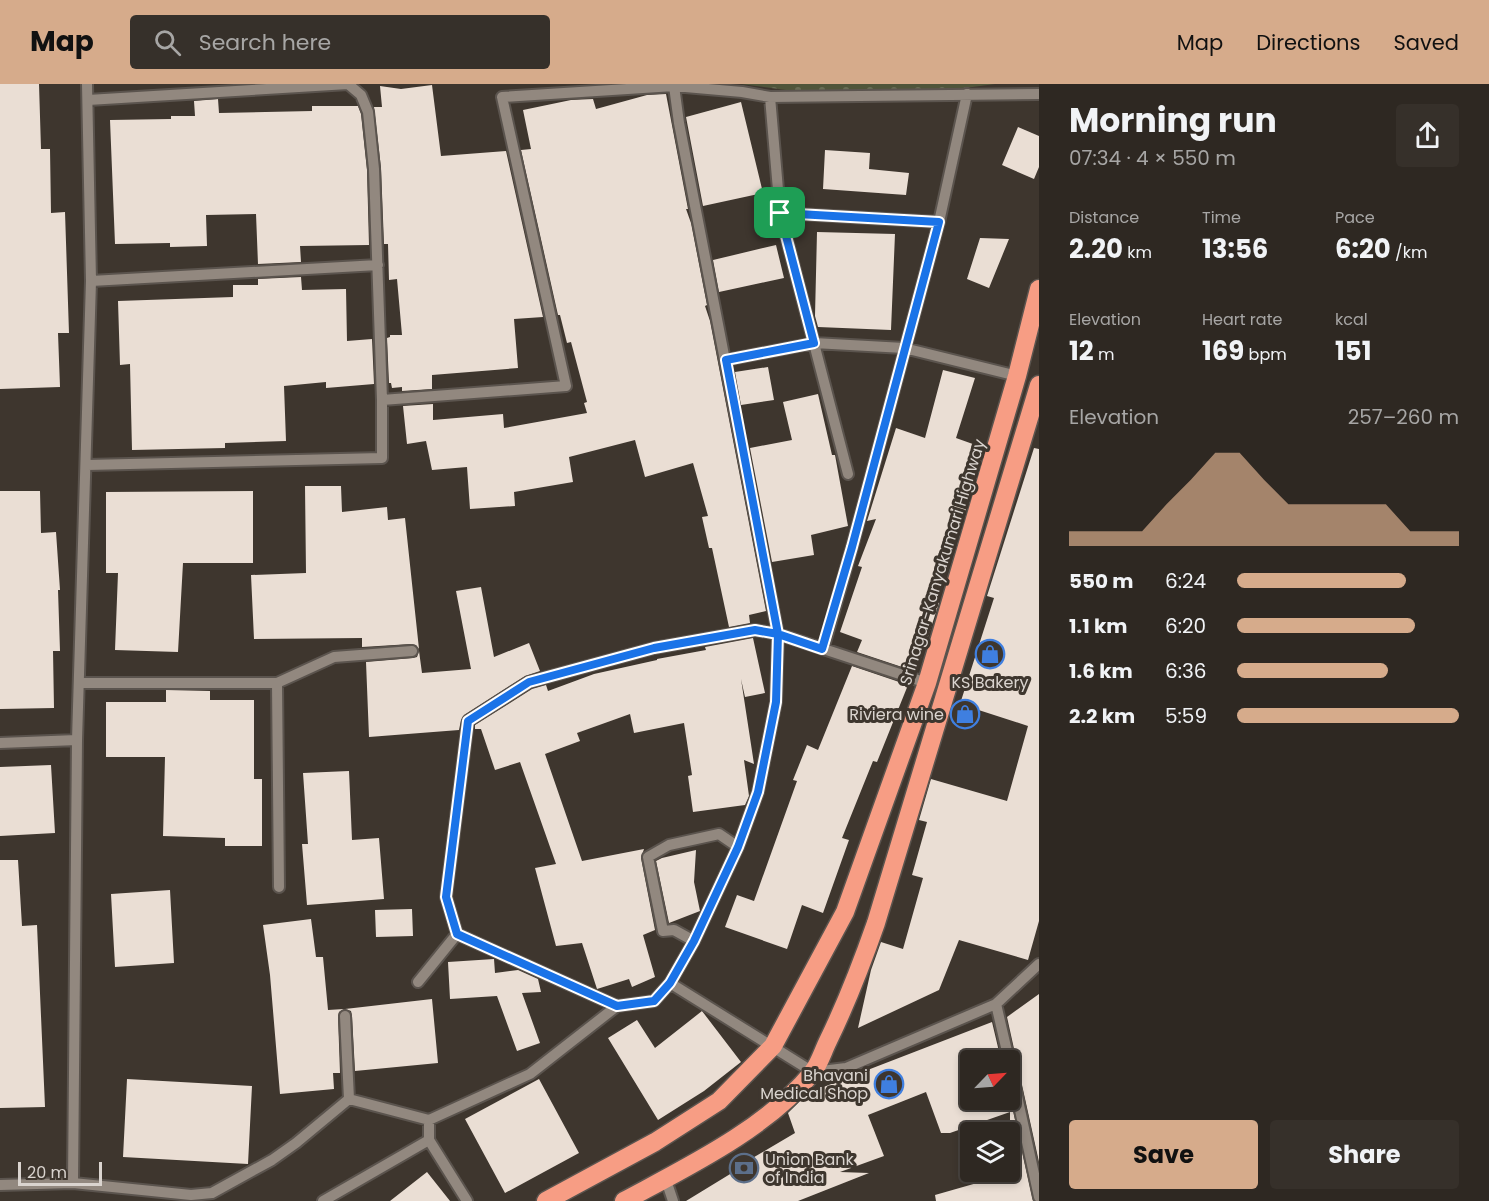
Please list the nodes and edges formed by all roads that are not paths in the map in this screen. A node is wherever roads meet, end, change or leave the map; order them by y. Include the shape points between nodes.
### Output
1 (87, 84) edge
2 (674, 86) junction
3 (967, 94) junction
4 (1039, 94) edge
5 (770, 97) junction
6 (88, 100) junction
7 (780, 213) junction
8 (939, 222) junction
9 (378, 265) junction
10 (92, 281) junction
11 (1039, 289) edge
12 (814, 343) junction
13 (904, 348) junction
14 (726, 360) junction
15 (1017, 376) junction
16 (1039, 385) edge
17 (382, 400) junction
18 (1035, 416) edge
19 (87, 465) junction
20 (848, 474) dead end
21 (778, 634) junction
22 (822, 649) junction
23 (412, 651) dead end
24 (927, 682) junction
25 (80, 683) junction
26 (277, 683) junction
27 (77, 740) junction
28 (0, 743) edge
29 (738, 847) junction
30 (279, 887) dead end
31 (457, 934) junction
32 (694, 941) junction
33 (1039, 964) edge
34 (418, 982) dead end
35 (670, 983) junction
36 (996, 1004) junction
37 (617, 1006) junction
38 (345, 1016) dead end
39 (773, 1046) junction
40 (1006, 1050) edge
41 (813, 1072) junction
42 (349, 1099) junction
43 (1020, 1110) edge
44 (429, 1120) junction
45 (429, 1140) junction
46 (666, 1180) junction
47 (73, 1183) junction
48 (0, 1185) edge
49 (214, 1197) edge
50 (1039, 1197) edge
51 (323, 1201) edge
52 (466, 1201) edge
53 (546, 1201) edge
54 (626, 1201) edge
55 (673, 1201) edge

1 - 6 street
2 - 5 street
2 - 14 street
2 - 17 street via 502,97 566,386
3 - 4 street
3 - 5 street
3 - 8 street
5 - 7 street
6 - 9 street via 348,84 361,95 368,112
6 - 10 street
7 - 8 street
7 - 12 street
8 - 13 street
9 - 10 street
9 - 17 street
10 - 19 street
11 - 15 highway, Srinagar-Kanyakumari Highway
12 - 13 street
12 - 14 street
12 - 20 street
13 - 15 street
13 - 22 street
14 - 21 street
15 - 24 highway, Srinagar-Kanyakumari Highway
16 - 18 highway
17 - 19 street via 382,458
18 - 41 highway via 876,922 848,1001
19 - 25 street
21 - 22 street
21 - 29 street via 776,702 758,792
21 - 31 street via 755,630 654,648 529,682 468,721 446,897
22 - 24 street
23 - 26 street via 334,657
24 - 39 highway, Srinagar-Kanyakumari Highway via 845,912
25 - 26 street
25 - 27 street
26 - 30 street
27 - 28 street
27 - 47 street
29 - 32 street
29 - 32 street via 719,834 669,845 648,857 663,931 674,930
31 - 34 street
31 - 37 street
32 - 35 street
33 - 36 street
35 - 37 street via 654,1001
35 - 39 street
36 - 40 street
36 - 41 street via 846,1068
37 - 44 street via 530,1074
38 - 42 street
39 - 41 street
39 - 53 highway, Srinagar-Kanyakumari Highway via 719,1101 655,1142
41 - 46 highway via 737,1137
42 - 44 street
42 - 49 street via 296,1143
43 - 50 street
44 - 45 street
45 - 51 street
45 - 52 street
46 - 54 highway
46 - 55 street
47 - 48 street
47 - 49 street

